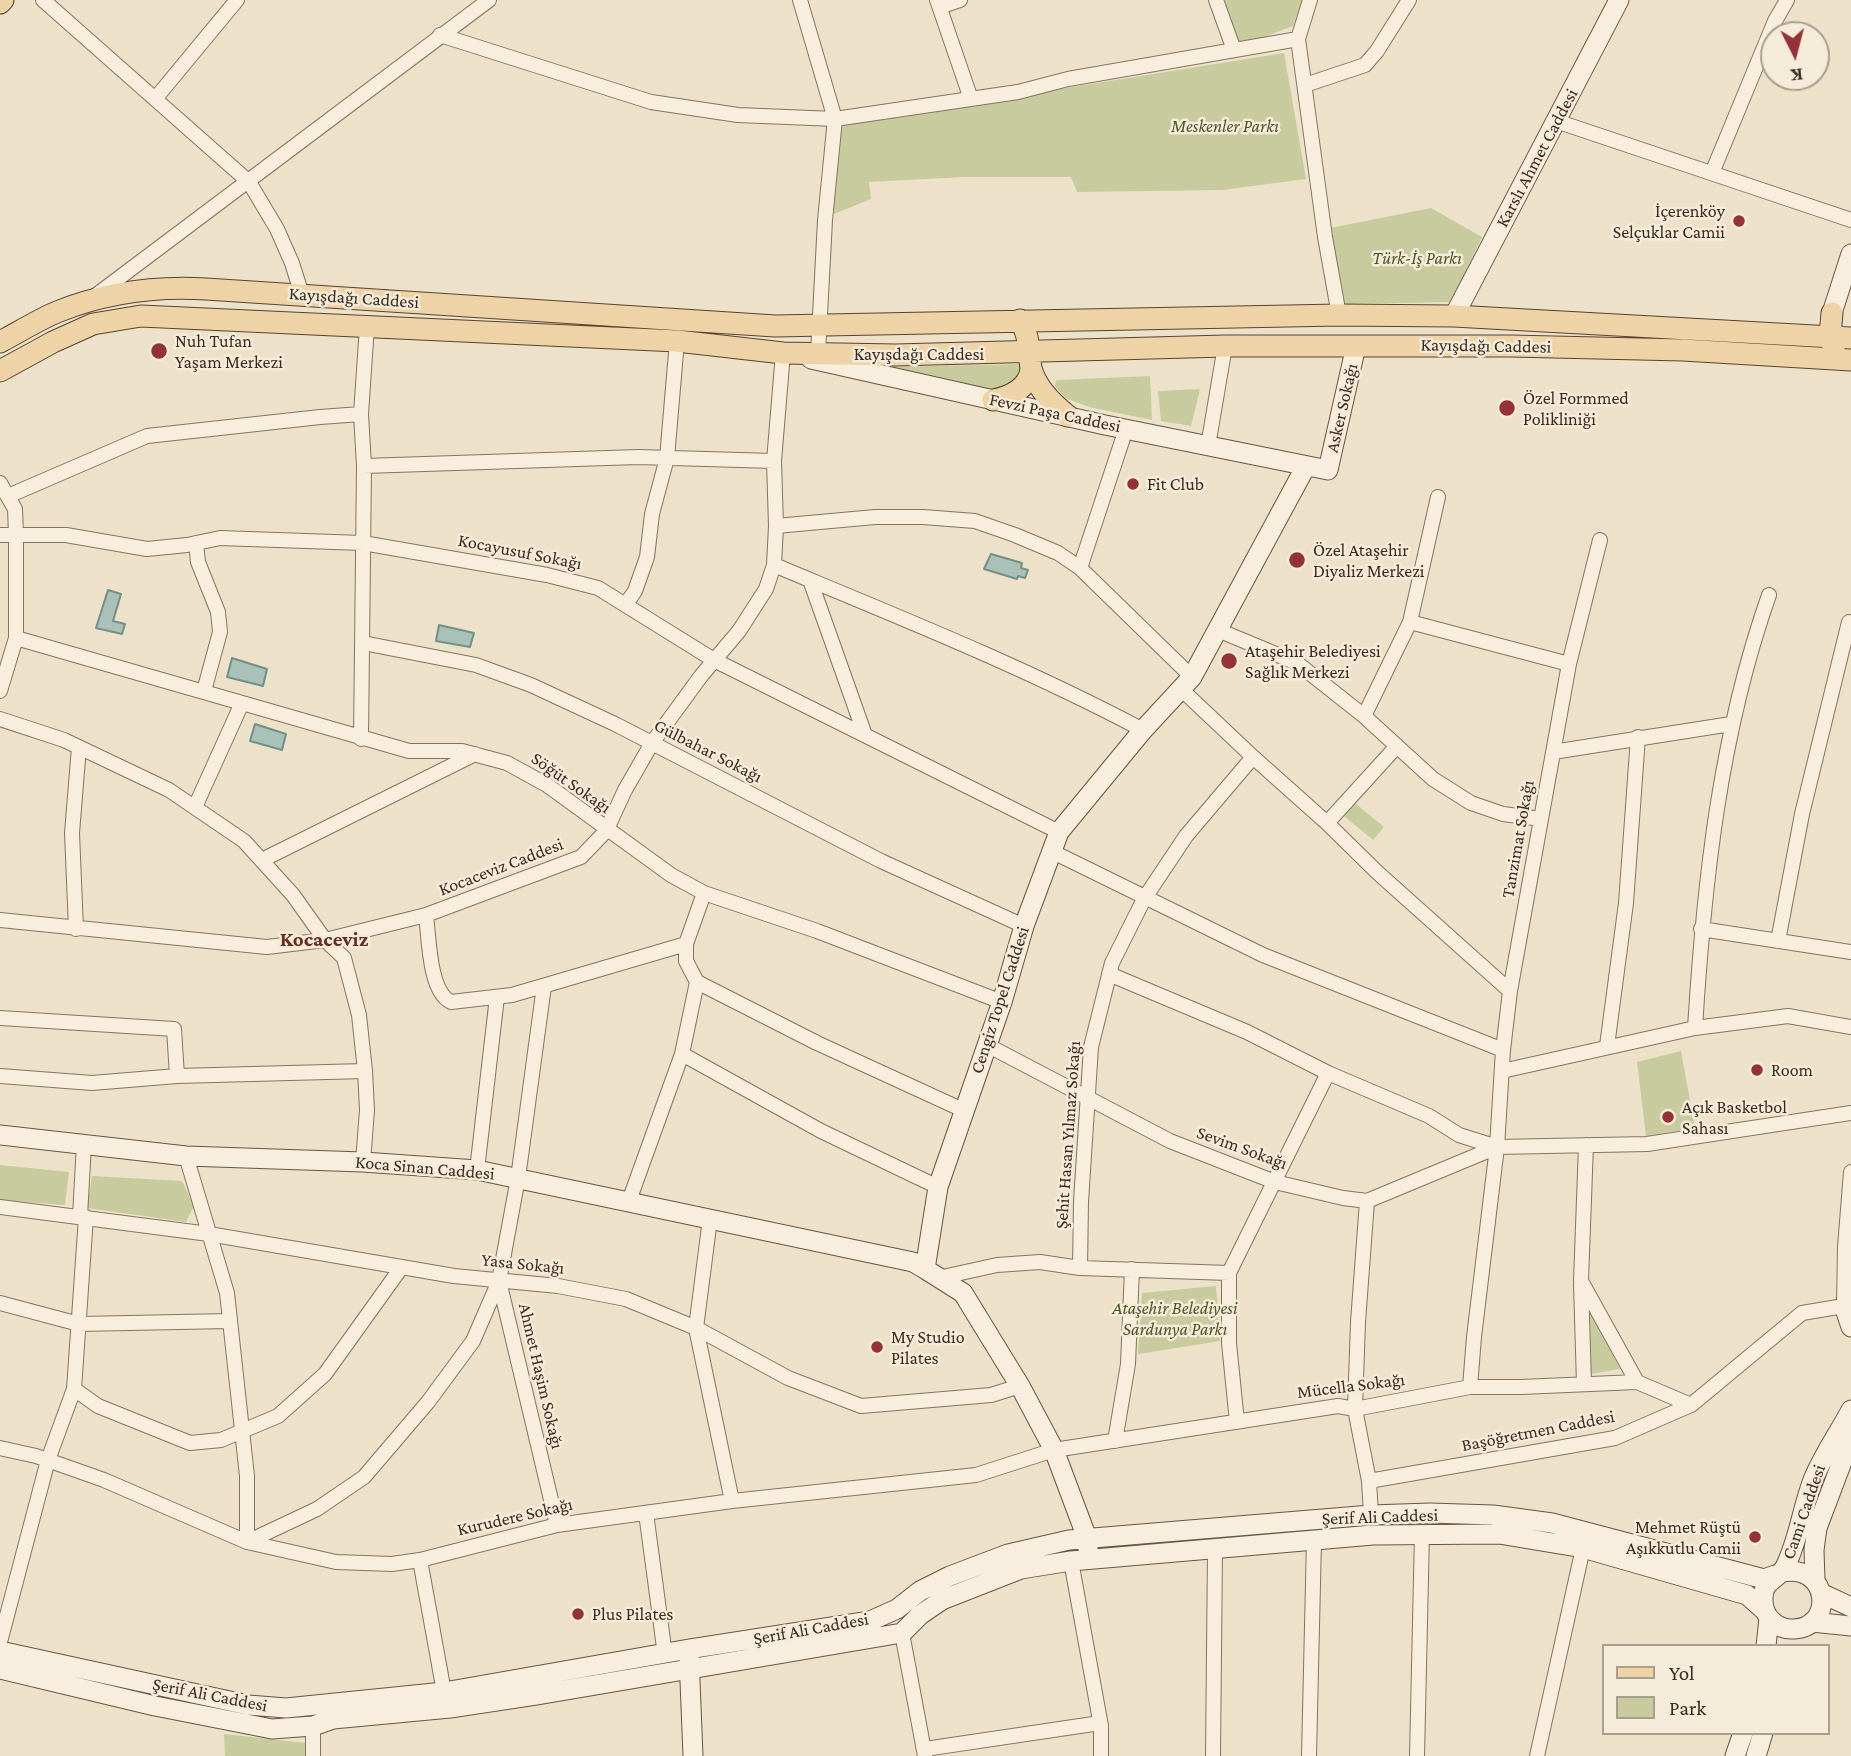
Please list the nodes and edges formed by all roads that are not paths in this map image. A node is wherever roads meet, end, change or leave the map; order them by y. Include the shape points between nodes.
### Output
1 (43, 0) edge
2 (237, 0) edge
3 (489, 0) edge
4 (800, 0) edge
5 (960, 0) edge
6 (1216, 0) edge
7 (1310, 0) edge
8 (1409, 0) edge
9 (1619, 0) edge
10 (1787, 0) edge
11 (939, 4) edge
12 (440, 35) junction
13 (1298, 39) junction
14 (1234, 50) junction
15 (1305, 85) junction
16 (155, 99) junction
17 (971, 99) junction
18 (835, 119) junction
19 (1556, 121) junction
20 (1712, 173) junction
21 (249, 182) junction
22 (1851, 220) edge
23 (1851, 254) edge
24 (302, 295) junction
25 (86, 303) junction
26 (1832, 313) junction
27 (1339, 315) junction
28 (1454, 316) junction
29 (1020, 320) junction
30 (367, 326) junction
31 (817, 326) junction
32 (1799, 334) junction
33 (1841, 337) edge
34 (677, 341) junction
35 (0, 342) edge
36 (1356, 345) junction
37 (1225, 346) junction
38 (783, 353) junction
39 (818, 354) junction
40 (1850, 360) edge
41 (1031, 361) junction
42 (0, 371) edge
43 (993, 400) junction
44 (361, 414) junction
45 (1068, 416) junction
46 (1126, 429) junction
47 (1208, 446) junction
48 (667, 458) junction
49 (774, 461) junction
50 (363, 466) junction
51 (1306, 466) junction
52 (1328, 470) joint
53 (4, 490) edge
54 (1438, 497) dead end
55 (776, 526) junction
56 (16, 534) junction
57 (0, 535) edge
58 (1600, 540) dead end
59 (196, 543) junction
60 (363, 543) junction
61 (774, 565) junction
62 (1080, 568) junction
63 (810, 580) junction
64 (1769, 595) dead end
65 (626, 604) junction
66 (1410, 622) junction
67 (1849, 622) dead end
68 (1218, 630) junction
69 (16, 638) junction
70 (363, 643) junction
71 (714, 660) junction
72 (1569, 664) junction
73 (1187, 683) junction
74 (0, 691) edge
75 (204, 691) junction
76 (242, 703) junction
77 (1364, 716) junction
78 (0, 719) edge
79 (1731, 724) junction
80 (1143, 730) junction
81 (865, 735) junction
82 (1638, 737) junction
83 (361, 739) junction
84 (652, 743) junction
85 (1397, 746) junction
86 (79, 747) junction
87 (1553, 752) junction
88 (475, 754) junction
89 (1253, 757) junction
90 (195, 807) junction
91 (1541, 819) junction
92 (1328, 823) junction
93 (606, 831) junction
94 (1059, 832) junction
95 (1051, 851) junction
96 (262, 860) junction
97 (704, 893) junction
98 (1144, 898) junction
99 (426, 915) junction
100 (0, 919) edge
101 (1024, 926) junction
102 (76, 929) junction
103 (1701, 929) junction
104 (325, 940) junction
105 (1778, 941) junction
106 (686, 944) junction
107 (1851, 952) edge
108 (1109, 974) junction
109 (696, 982) junction
110 (544, 986) junction
111 (1510, 990) junction
112 (497, 997) junction
113 (1002, 1002) junction
114 (0, 1018) edge
115 (1851, 1027) edge
116 (1695, 1028) junction
117 (987, 1045) junction
118 (1607, 1046) junction
119 (1503, 1050) junction
120 (682, 1055) junction
121 (365, 1070) junction
122 (1502, 1071) junction
123 (1328, 1073) junction
124 (0, 1076) edge
125 (177, 1076) junction
126 (1088, 1098) junction
127 (963, 1110) junction
128 (1851, 1113) edge
129 (0, 1135) edge
130 (84, 1144) junction
131 (1586, 1145) junction
132 (1497, 1147) junction
133 (186, 1156) junction
134 (363, 1162) junction
135 (477, 1170) junction
136 (1851, 1172) edge
137 (518, 1178) junction
138 (1275, 1182) junction
139 (938, 1187) junction
140 (629, 1201) junction
141 (1367, 1201) junction
142 (0, 1207) edge
143 (83, 1217) junction
144 (710, 1219) junction
145 (209, 1234) junction
146 (401, 1268) junction
147 (1080, 1268) junction
148 (1132, 1269) junction
149 (1229, 1272) junction
150 (932, 1274) junction
151 (499, 1281) junction
152 (1581, 1281) junction
153 (0, 1303) edge
154 (1849, 1303) edge
155 (229, 1321) junction
156 (79, 1324) junction
157 (1851, 1327) edge
158 (696, 1328) junction
159 (1637, 1382) junction
160 (1584, 1384) junction
161 (1020, 1385) junction
162 (1470, 1387) junction
163 (74, 1389) junction
164 (1691, 1405) junction
165 (1355, 1409) junction
166 (1851, 1410) edge
167 (1237, 1422) junction
168 (243, 1431) junction
169 (1851, 1438) edge
170 (1115, 1441) junction
171 (0, 1448) edge
172 (1055, 1450) junction
173 (48, 1461) junction
174 (1369, 1481) junction
175 (732, 1501) junction
176 (646, 1513) junction
177 (1371, 1515) junction
178 (557, 1525) junction
179 (1422, 1533) junction
180 (1078, 1539) junction
181 (1314, 1540) junction
182 (247, 1542) junction
183 (1583, 1548) junction
184 (1214, 1549) junction
185 (419, 1560) junction
186 (1080, 1560) junction
187 (1779, 1573) junction
188 (1818, 1587) junction
189 (1851, 1607) edge
190 (1767, 1615) junction
191 (1807, 1625) junction
192 (1851, 1626) edge
193 (902, 1633) junction
194 (0, 1642) edge
195 (1766, 1644) edge
196 (1793, 1644) edge
197 (689, 1649) junction
198 (0, 1651) edge
199 (666, 1664) junction
200 (0, 1669) edge
201 (690, 1669) junction
202 (444, 1692) junction
203 (1100, 1723) junction
204 (313, 1726) junction
205 (1742, 1735) edge
206 (1762, 1735) edge
207 (925, 1753) edge
208 (313, 1756) edge
209 (693, 1756) edge
210 (1101, 1756) edge
211 (1213, 1756) edge
212 (1309, 1756) edge
213 (1417, 1756) edge
214 (1537, 1756) edge
215 (1735, 1756) edge
216 (1756, 1756) edge

1 - 16 street
2 - 16 street
3 - 12 street
4 - 18 street
5 - 11 street
6 - 14 street
7 - 13 street
8 - 15 street via 1365,65
9 - 19 street, Karslı Ahmet Caddesi
10 - 20 street
11 - 17 street
12 - 18 street via 651,102 738,115
12 - 21 street
13 - 14 street
13 - 15 street
14 - 17 street
15 - 27 street
16 - 21 street
17 - 18 street
18 - 31 street
19 - 20 street
19 - 28 street, Karslı Ahmet Caddesi
20 - 22 street
21 - 24 street via 277,229
21 - 25 street
23 - 26 street
24 - 25 main road, Kayışdağı Caddesi via 162,288
24 - 31 main road, Kayışdağı Caddesi
25 - 35 main road, Kayışdağı Caddesi
26 - 32 main road via 1818,330
26 - 33 main road
27 - 28 main road, Kayışdağı Caddesi
27 - 29 main road, Kayışdağı Caddesi
28 - 32 main road, Kayışdağı Caddesi
29 - 31 main road, Kayışdağı Caddesi
29 - 41 main road via 1027,331
30 - 34 main road, Kayışdağı Caddesi
30 - 42 main road, Kayışdağı Caddesi via 141,316 93,324
30 - 44 street
31 - 39 street
32 - 33 main road, Kayışdağı Caddesi
33 - 40 main road via 1835,350
34 - 38 main road, Kayışdağı Caddesi
34 - 48 street
36 - 37 main road, Kayışdağı Caddesi
36 - 40 main road, Kayışdağı Caddesi via 1683,350
36 - 52 street, Asker Sokağı
37 - 41 main road, Kayışdağı Caddesi
37 - 47 street
38 - 39 main road, Kayışdağı Caddesi
38 - 43 street, Fevzi Paşa Caddesi
38 - 49 street, Kocaceviz Caddesi
39 - 41 main road, Kayışdağı Caddesi
41 - 43 main road via 1030,378 1019,390
41 - 45 main road via 1045,396
43 - 45 street, Fevzi Paşa Caddesi
44 - 50 street
44 - 53 street via 147,436
45 - 46 street, Fevzi Paşa Caddesi
46 - 47 street, Fevzi Paşa Caddesi
46 - 62 street
47 - 51 street, Fevzi Paşa Caddesi
48 - 49 street
48 - 50 street
48 - 65 street via 652,514 647,557
49 - 55 street, Kocaceviz Caddesi
50 - 60 street
51 - 52 street, Fevzi Paşa Caddesi
51 - 68 street, Cengiz Topel Caddesi
53 - 56 street via 15,509
54 - 66 street
55 - 61 street, Kocaceviz Caddesi
55 - 62 street via 875,517 975,522 1058,553
56 - 57 street, Kocayusuf Sokağı
56 - 59 street, Kocayusuf Sokağı via 65,535 147,549
56 - 69 street
58 - 72 street, Tanzimat Sokağı
59 - 60 street, Kocayusuf Sokağı via 220,538
59 - 75 street via 220,632
60 - 65 street, Kocayusuf Sokağı via 547,575 598,588
60 - 70 street
61 - 63 street
61 - 71 street, Kocaceviz Caddesi via 766,589
62 - 73 street
63 - 80 street via 1003,661
63 - 81 street
64 - 79 street
65 - 71 street, Kocayusuf Sokağı
66 - 72 street
66 - 77 street
67 - 105 street via 1802,814
68 - 73 street, Cengiz Topel Caddesi
68 - 77 street via 1297,663
69 - 74 street
69 - 75 street, Söğüt Sokağı
70 - 83 street
70 - 84 street, Gülbahar Sokağı via 476,665 531,685
71 - 81 street, Kocayusuf Sokağı
71 - 84 street, Kocaceviz Caddesi
72 - 87 street, Tanzimat Sokağı
73 - 80 street, Cengiz Topel Caddesi
73 - 89 street
75 - 76 street, Söğüt Sokağı
76 - 83 street, Söğüt Sokağı
76 - 90 street
77 - 85 street
78 - 86 street
79 - 82 street
79 - 103 street
80 - 94 street, Cengiz Topel Caddesi
81 - 94 street, Kocayusuf Sokağı
82 - 87 street
82 - 118 street via 1626,903
83 - 88 street, Söğüt Sokağı via 410,751
84 - 93 street, Kocaceviz Caddesi
84 - 101 street, Gülbahar Sokağı via 881,861
85 - 91 street via 1433,779 1471,803 1503,814
85 - 92 street
86 - 90 street
86 - 102 street via 72,833
87 - 91 street, Tanzimat Sokağı
88 - 93 street, Söğüt Sokağı via 507,763 547,785
88 - 96 street
89 - 92 street
89 - 98 street, Şehit Hasan Yılmaz Sokağı via 1186,836
90 - 96 street via 244,841
91 - 111 street, Tanzimat Sokağı
92 - 111 street
93 - 97 street, Söğüt Sokağı
93 - 99 street, Kocaceviz Caddesi via 581,857
94 - 95 street, Cengiz Topel Caddesi
95 - 98 street
95 - 101 street, Cengiz Topel Caddesi
96 - 104 street
97 - 106 street
97 - 113 street, Söğüt Sokağı
98 - 108 street, Şehit Hasan Yılmaz Sokağı
98 - 119 street via 1263,955
99 - 104 street, Kocaceviz Caddesi
99 - 112 street via 436,986 444,998 452,1002
100 - 102 street, Kocaceviz Caddesi
101 - 113 street, Cengiz Topel Caddesi
102 - 104 street, Kocaceviz Caddesi via 267,947
103 - 105 street
103 - 116 street
104 - 121 street via 344,958 359,1015
105 - 107 street
106 - 109 street via 686,961
106 - 110 street
108 - 123 street via 1247,1032
108 - 126 street, Şehit Hasan Yılmaz Sokağı via 1091,1046
109 - 120 street
109 - 127 street
110 - 112 street
110 - 137 street, Ahmet Haşim Sokağı
111 - 119 street, Tanzimat Sokağı
112 - 135 street
113 - 117 street, Cengiz Topel Caddesi
114 - 125 street via 174,1029
115 - 116 street via 1788,1016
116 - 118 street
117 - 126 street, Sevim Sokağı
117 - 127 street, Cengiz Topel Caddesi
118 - 122 street
119 - 122 street, Tanzimat Sokağı
120 - 139 street via 821,1131
120 - 140 street
121 - 125 street
121 - 134 street
122 - 132 street, Tanzimat Sokağı
123 - 132 street via 1429,1116 1459,1135
123 - 138 street
124 - 125 street via 92,1083
126 - 138 street, Sevim Sokağı via 1170,1141
126 - 147 street, Şehit Hasan Yılmaz Sokağı
127 - 139 street, Cengiz Topel Caddesi
128 - 131 street via 1647,1144
129 - 130 street, Koca Sinan Caddesi
130 - 133 street, Koca Sinan Caddesi
130 - 143 street
131 - 132 street
131 - 152 street
132 - 141 street
132 - 162 street, Tanzimat Sokağı
133 - 134 street, Koca Sinan Caddesi
133 - 145 street
134 - 135 street, Koca Sinan Caddesi
135 - 137 street, Koca Sinan Caddesi
136 - 154 street via 1845,1247
137 - 140 street, Koca Sinan Caddesi
137 - 151 street, Ahmet Haşim Sokağı
138 - 141 street, Sevim Sokağı
138 - 149 street
139 - 150 street, Cengiz Topel Caddesi
140 - 144 street, Koca Sinan Caddesi
141 - 165 street
142 - 143 street, Yasa Sokağı
143 - 145 street, Yasa Sokağı
143 - 156 street
144 - 150 street, Koca Sinan Caddesi via 913,1262
144 - 158 street
145 - 146 street, Yasa Sokağı
145 - 155 street via 227,1293
146 - 151 street, Yasa Sokağı
146 - 168 street via 325,1374 278,1416
147 - 148 street
147 - 150 street via 1040,1262
148 - 149 street
148 - 170 street via 1128,1364
149 - 167 street via 1229,1343
150 - 161 street via 964,1293
151 - 158 street, Yasa Sokağı via 626,1299
151 - 178 street, Ahmet Haşim Sokağı
151 - 182 street via 473,1341 364,1478 317,1509
152 - 159 street
152 - 160 street
153 - 156 street
154 - 157 street
154 - 164 street, Başöğretmen Caddesi via 1801,1313
155 - 156 street
155 - 168 street
156 - 163 street
158 - 161 street, Yasa Sokağı via 788,1378 861,1406 991,1395
158 - 175 street
159 - 160 street, Mücella Sokağı
159 - 164 street, Mücella Sokağı
160 - 162 street, Mücella Sokağı
161 - 172 street
162 - 165 street, Mücella Sokağı
163 - 168 street via 98,1406 190,1443 221,1440
163 - 173 street
164 - 174 street, Başöğretmen Caddesi via 1615,1438
165 - 167 street, Mücella Sokağı via 1338,1406
165 - 174 street
166 - 187 street, Cami Caddesi via 1820,1463 1790,1556
167 - 170 street, Mücella Sokağı
168 - 182 street
169 - 188 street, Cami Caddesi via 1817,1528
170 - 172 street, Mücella Sokağı
171 - 173 street, Kurudere Sokağı
172 - 175 street, Kurudere Sokağı via 976,1475
172 - 180 street
173 - 182 street, Kurudere Sokağı via 104,1480
173 - 194 street
174 - 177 street
175 - 176 street, Kurudere Sokağı
176 - 178 street, Kurudere Sokağı
176 - 199 street
177 - 180 street, Şerif Ali Caddesi
177 - 187 street, Şerif Ali Caddesi via 1493,1515 1552,1523 1764,1578
178 - 185 street, Kurudere Sokağı
179 - 181 street, Şerif Ali Caddesi
179 - 183 street, Şerif Ali Caddesi via 1499,1534
179 - 213 street
180 - 186 street
180 - 197 street, Şerif Ali Caddesi via 1008,1554 950,1576 870,1621
181 - 184 street, Şerif Ali Caddesi
181 - 212 street
182 - 185 street, Kurudere Sokağı via 336,1562
183 - 190 street, Şerif Ali Caddesi via 1747,1595
183 - 214 street
184 - 186 street, Şerif Ali Caddesi
184 - 211 street
185 - 202 street
186 - 193 street, Şerif Ali Caddesi via 1021,1569 979,1583 942,1600
186 - 203 street
187 - 188 street via 1800,1571
187 - 190 street via 1763,1592
188 - 189 street
188 - 191 street via 1821,1609
190 - 191 street via 1783,1628
190 - 195 street
191 - 192 street
191 - 196 street
193 - 201 street, Şerif Ali Caddesi
193 - 207 street
197 - 199 street, Şerif Ali Caddesi
197 - 201 street
198 - 202 street, Şerif Ali Caddesi via 260,1706 286,1708
199 - 201 street, Şerif Ali Caddesi
199 - 202 street, Şerif Ali Caddesi
199 - 204 street, Şerif Ali Caddesi via 450,1708 333,1719
200 - 204 street, Şerif Ali Caddesi via 272,1729
201 - 209 street
203 - 207 street
203 - 210 street
204 - 208 street
205 - 215 street
206 - 216 street

